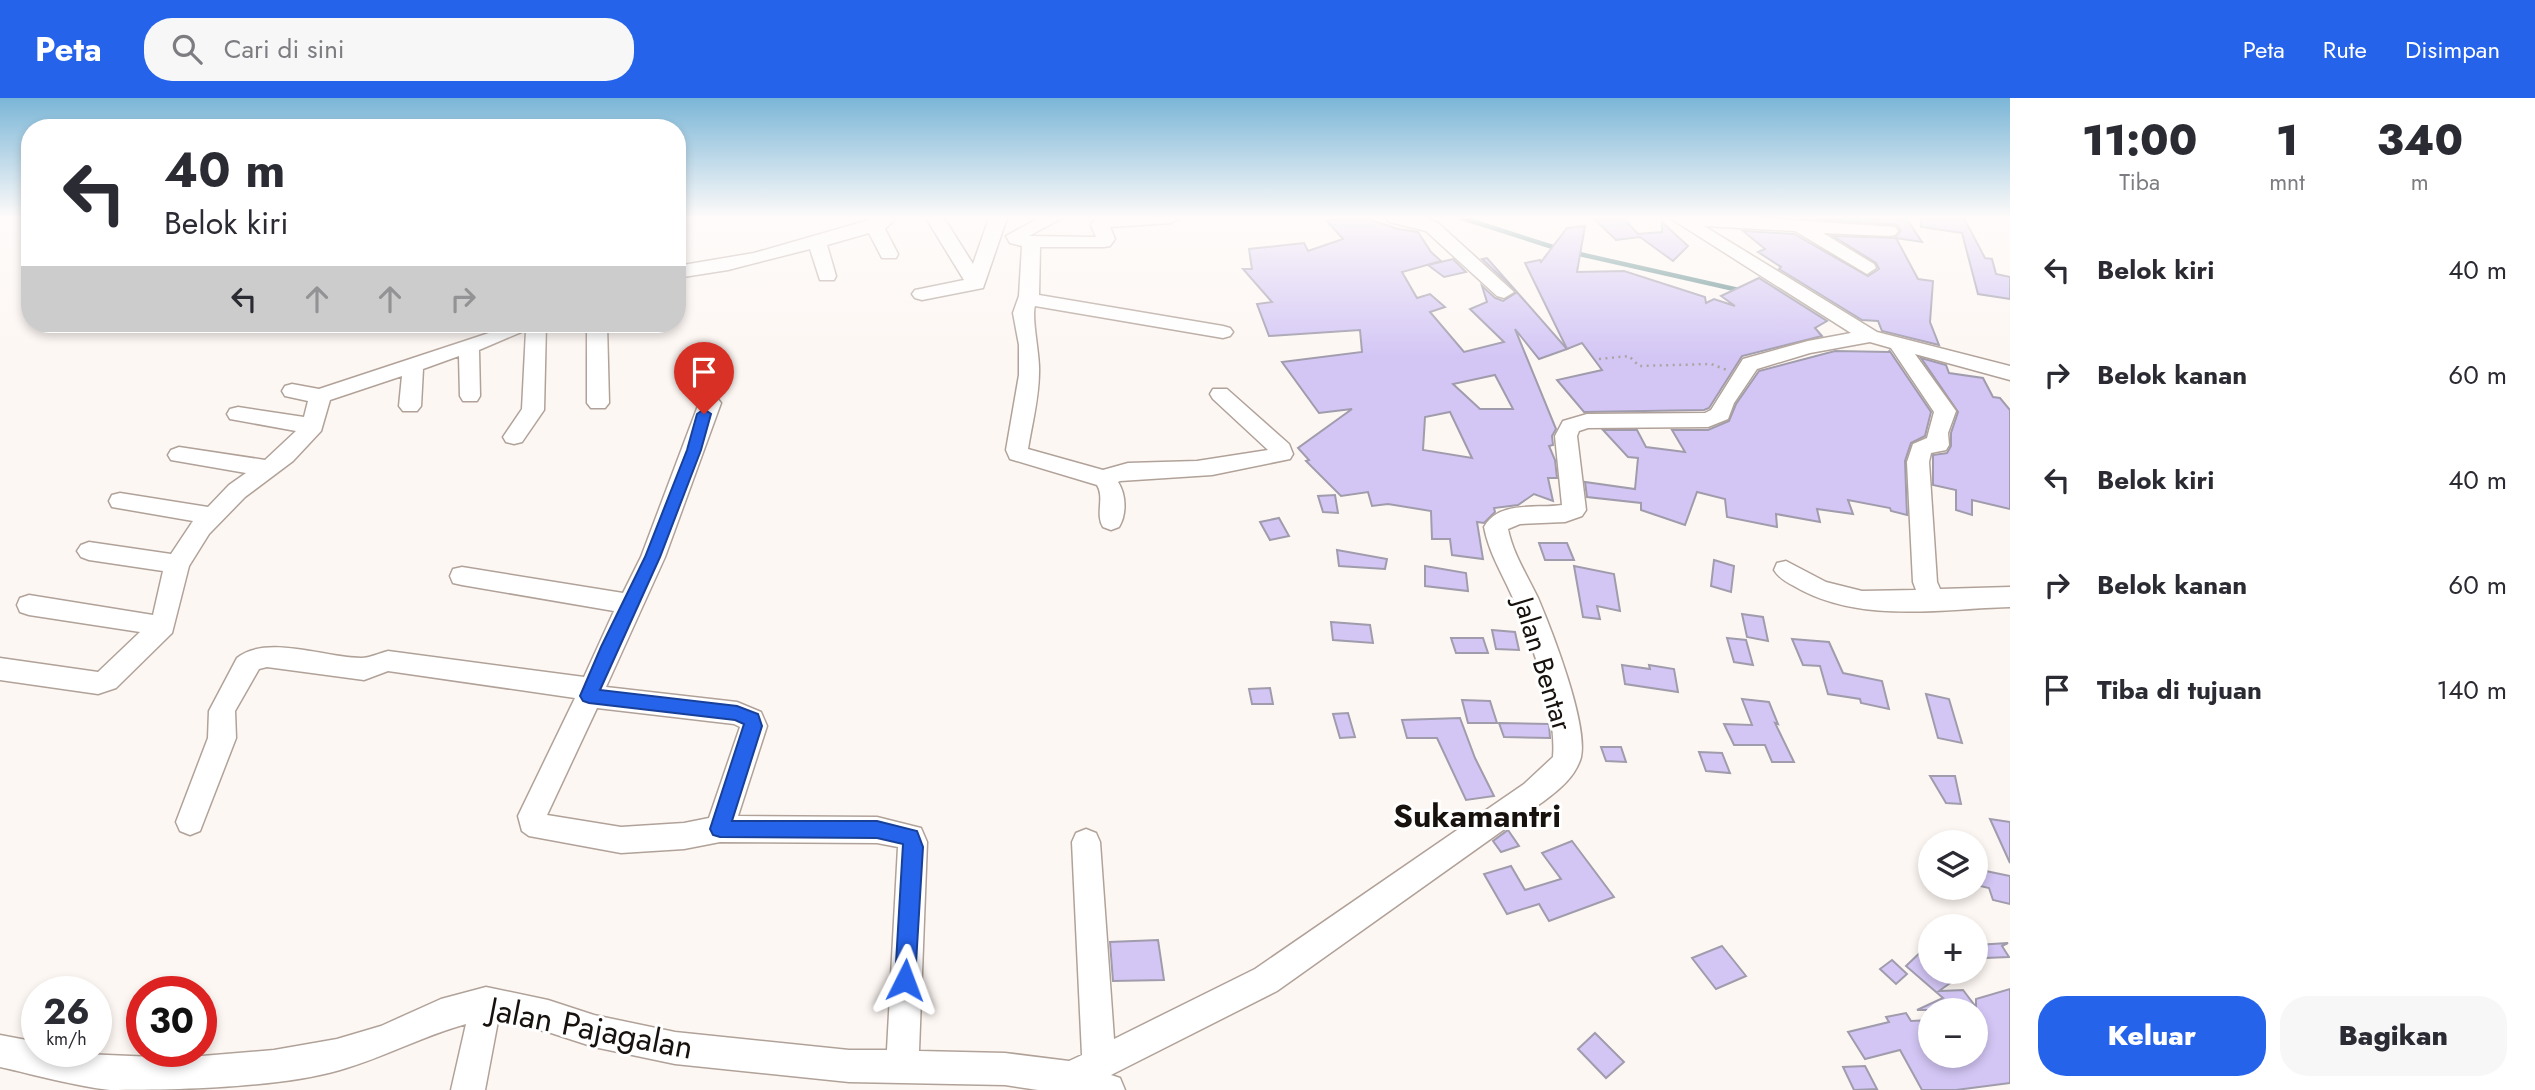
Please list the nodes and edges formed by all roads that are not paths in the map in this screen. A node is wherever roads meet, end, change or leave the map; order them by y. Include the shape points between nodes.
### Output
1 (726, 264) edge
2 (824, 264) edge
3 (964, 264) edge
4 (983, 264) edge
5 (1030, 264) edge
6 (1473, 264) edge
7 (1754, 264) edge
8 (1772, 264) edge
9 (1861, 264) edge
10 (1867, 268) dead end
11 (686, 271) edge
12 (827, 276) dead end
13 (1792, 278) dead end
14 (976, 284) junction
15 (1504, 292) dead end
16 (922, 294) dead end
17 (1028, 299) junction
18 (1223, 332) dead end
19 (505, 333) edge
20 (536, 333) edge
21 (597, 333) edge
22 (1870, 336) junction
23 (469, 346) junction
24 (1900, 346) junction
25 (413, 365) junction
26 (2010, 373) edge
27 (292, 391) dead end
28 (1220, 394) dead end
29 (320, 396) junction
30 (470, 396) dead end
31 (598, 403) dead end
32 (710, 403) dead end
33 (410, 406) dead end
34 (238, 414) dead end
35 (313, 426) junction
36 (514, 437) dead end
37 (179, 455) dead end
38 (268, 468) junction
39 (1105, 479) junction
40 (120, 501) dead end
41 (213, 516) junction
42 (1111, 521) dead end
43 (89, 551) dead end
44 (177, 564) junction
45 (1786, 570) dead end
46 (462, 576) dead end
47 (2010, 598) edge
48 (1932, 600) junction
49 (630, 604) junction
50 (29, 605) dead end
51 (163, 626) junction
52 (0, 669) edge
53 (590, 692) junction
54 (190, 822) dead end
55 (720, 829) junction
56 (1086, 842) dead end
57 (486, 1003) junction
58 (0, 1051) edge
59 (902, 1066) junction
60 (1103, 1077) edge
61 (468, 1090) edge

1 - 11 street
2 - 12 street
3 - 14 street
4 - 14 street
5 - 17 street
6 - 15 street
7 - 22 street
8 - 13 street
9 - 10 street
14 - 16 street
17 - 18 street
17 - 39 street via 1023,313 1029,375 1018,454
19 - 23 street
20 - 36 street via 533,410
21 - 31 street
22 - 24 street
22 - 60 street, Jalan Bentar via 1750,364 1720,414 1708,420 1587,421 1571,426 1566,436 1574,510 1565,516 1509,517 1496,527 1525,597 1565,725 1567,757 1563,765 1547,782 1266,980
23 - 25 street
23 - 30 street
24 - 26 street
24 - 48 street via 1945,411 1938,445 1921,449 1918,462 1925,582
25 - 29 street
25 - 33 street
27 - 29 street
28 - 39 street via 1282,449 1282,454 1180,470 1120,471
29 - 35 street
32 - 49 street via 653,557
34 - 35 street
35 - 38 street
37 - 38 street
38 - 41 street
39 - 42 street via 1113,492
40 - 41 street
41 - 44 street
43 - 44 street
44 - 51 street
45 - 48 street via 1819,589 1862,601
46 - 49 street
47 - 48 street
49 - 53 street
50 - 51 street
51 - 52 street via 107,680 98,683
53 - 54 street via 388,661 368,669 348,669 260,657 246,666 222,711 222,738
53 - 55 street via 737,713 752,720 754,726
53 - 55 street via 533,811 534,825 621,840
55 - 59 street via 877,830 911,837
56 - 60 street
57 - 58 street, Jalan Pajagalan via 441,1015 349,1052 274,1066 178,1074 109,1073
57 - 59 street, Jalan Pajagalan via 674,1048 805,1063
57 - 61 street
59 - 60 street, Jalan Pajagalan

